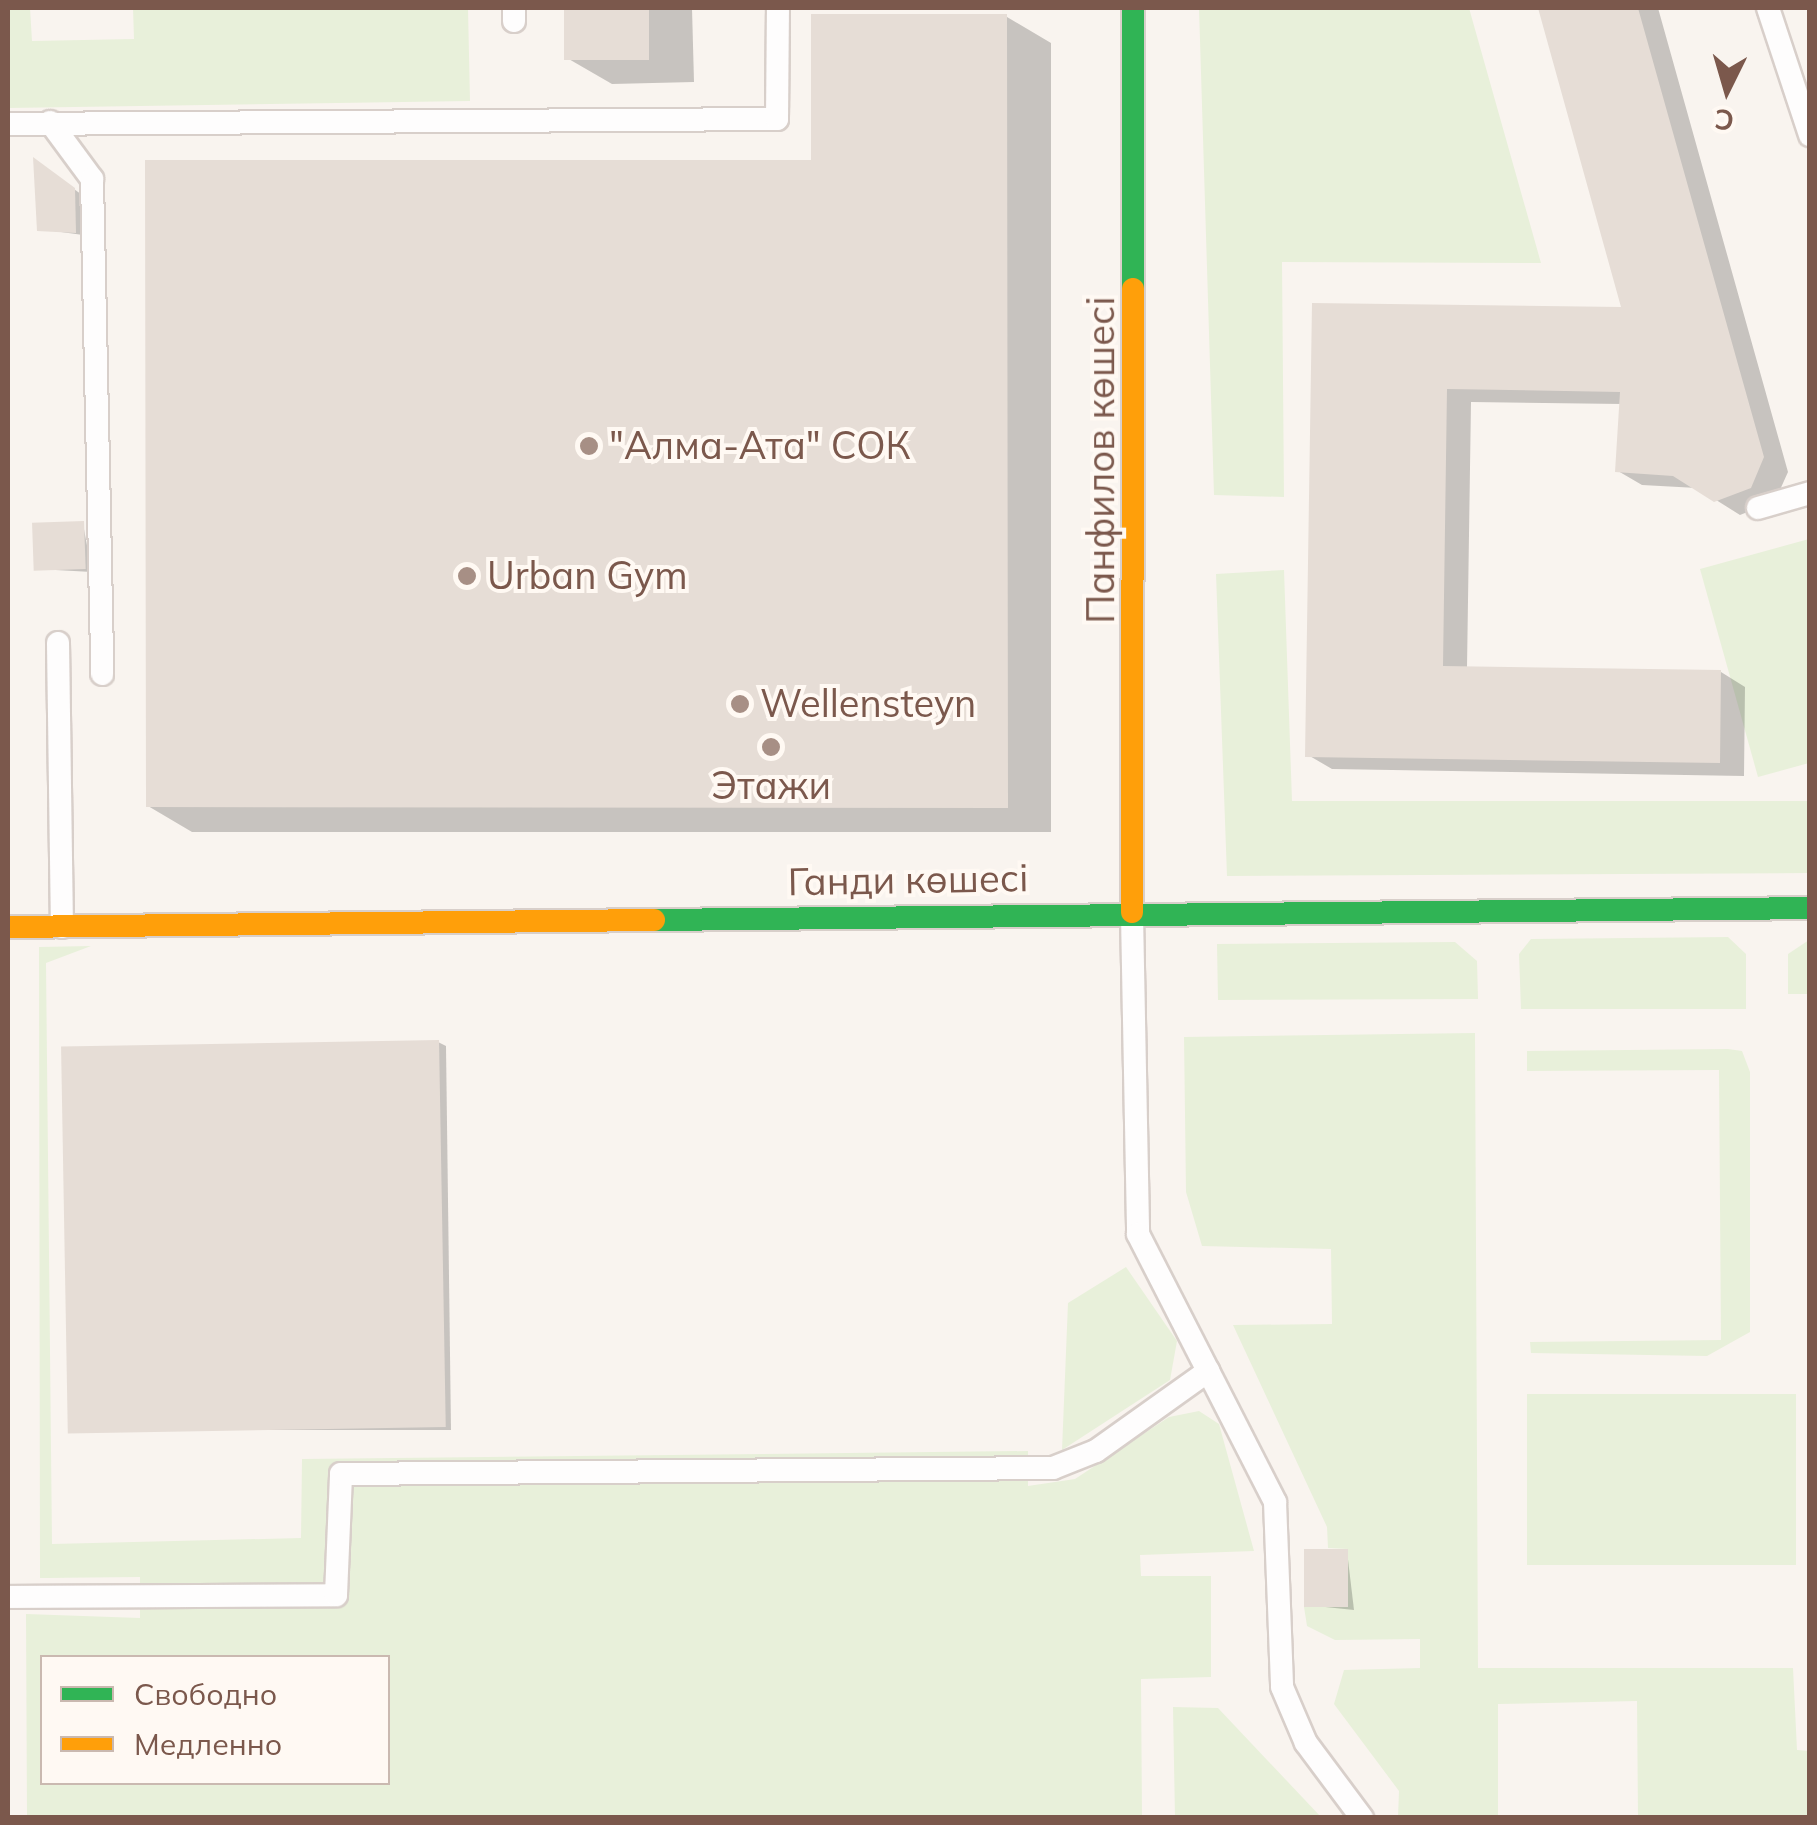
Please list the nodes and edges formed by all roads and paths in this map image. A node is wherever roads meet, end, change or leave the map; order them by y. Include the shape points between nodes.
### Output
1 (778, 8) edge
2 (1133, 8) edge
3 (1768, 8) edge
4 (50, 122) junction
5 (8, 124) edge
6 (1810, 135) edge
7 (1810, 493) edge
8 (1758, 508) dead end
9 (58, 643) dead end
10 (102, 674) dead end
11 (1810, 908) edge
12 (1132, 912) junction
13 (8, 927) edge
14 (62, 927) junction
15 (1208, 1371) junction
16 (8, 1597) edge
17 (1362, 1818) edge

1 - 4 lane via 777,119
2 - 12 street, Панфилов көшесі
3 - 6 lane
4 - 5 lane
4 - 10 lane via 92,179
7 - 8 lane
9 - 14 lane
11 - 12 street, Ганди көшесі
12 - 14 street, Ганди көшесі
12 - 15 lane via 1138,1234
13 - 14 street, Ганди көшесі
15 - 16 lane via 1096,1451 1053,1468 341,1474 336,1595
15 - 17 lane via 1281,1527 1290,1715

